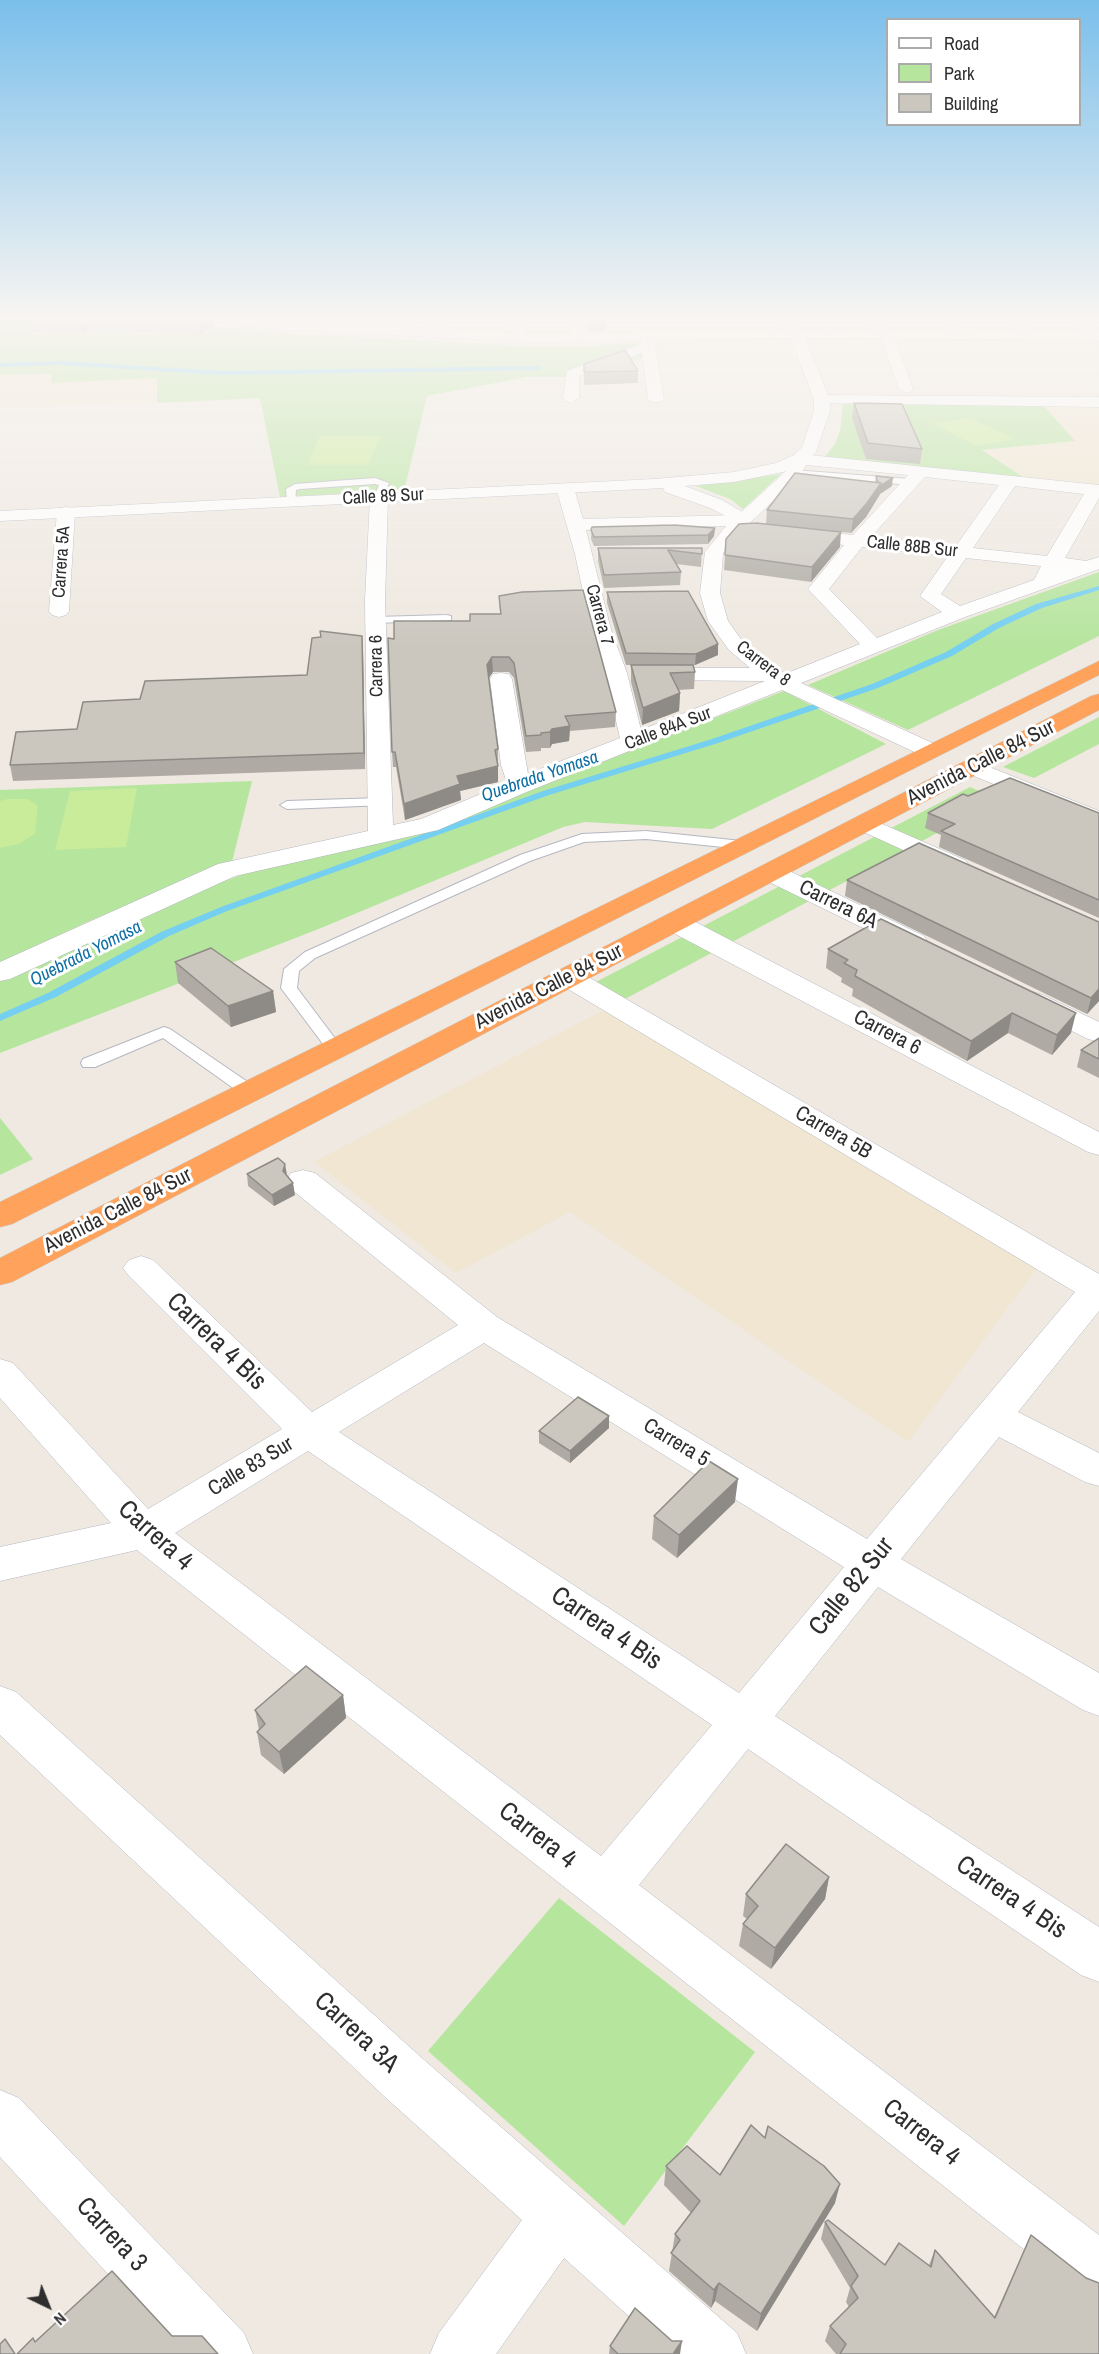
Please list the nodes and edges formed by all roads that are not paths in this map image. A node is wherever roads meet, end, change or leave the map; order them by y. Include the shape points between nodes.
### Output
1 (818, 428) edge
2 (801, 460) junction
3 (916, 477) junction
4 (1010, 481) junction
5 (655, 484) junction
6 (565, 488) junction
7 (1097, 490) edge
8 (379, 497) junction
9 (66, 512) junction
10 (0, 516) edge
11 (575, 525) junction
12 (744, 526) junction
13 (779, 533) edge
14 (857, 541) junction
15 (691, 552) edge
16 (714, 552) junction
17 (960, 552) junction
18 (584, 554) junction
19 (607, 554) edge
20 (1053, 562) junction
21 (1094, 565) edge
22 (1040, 584) junction
23 (688, 593) edge
24 (710, 593) junction
25 (59, 611) dead end
26 (958, 613) junction
27 (447, 618) edge
28 (376, 620) junction
29 (873, 647) junction
30 (1099, 667) edge
31 (616, 673) junction
32 (501, 679) dead end
33 (786, 684) junction
34 (1099, 701) edge
35 (633, 742) junction
36 (931, 751) junction
37 (972, 767) junction
38 (520, 786) junction
39 (380, 802) junction
40 (287, 805) dead end
41 (1099, 820) edge
42 (864, 823) junction
43 (381, 835) junction
44 (742, 845) junction
45 (771, 872) junction
46 (979, 876) edge
47 (674, 922) junction
48 (932, 951) edge
49 (0, 973) edge
50 (568, 977) junction
51 (1015, 992) edge
52 (1099, 1033) edge
53 (335, 1049) junction
54 (89, 1063) dead end
55 (249, 1091) junction
56 (1099, 1145) edge
57 (303, 1181) dead end
58 (0, 1216) edge
59 (141, 1268) dead end
60 (0, 1272) edge
61 (1098, 1288) edge
62 (484, 1326) junction
63 (0, 1373) edge
64 (992, 1416) junction
65 (309, 1432) junction
66 (1099, 1471) edge
67 (144, 1532) junction
68 (872, 1563) junction
69 (0, 1564) edge
70 (1099, 1696) edge
71 (0, 1706) edge
72 (742, 1720) junction
73 (605, 1889) junction
74 (1099, 1957) edge
75 (0, 2117) edge
76 (560, 2216) junction
77 (1099, 2271) edge
78 (223, 2354) edge
79 (460, 2354) edge
80 (716, 2354) edge

1 - 2 street
2 - 3 street, Calle 89 Sur
2 - 5 street, Calle 89 Sur via 734,477
2 - 12 street
3 - 4 street, Calle 89 Sur
3 - 14 street
4 - 7 street, Calle 89 Sur
4 - 17 street
5 - 6 street, Calle 89 Sur
5 - 12 street via 693,494
6 - 8 street, Calle 89 Sur
6 - 11 street, Carrera 7
7 - 20 street
8 - 9 street, Calle 89 Sur
8 - 28 street, Carrera 6
9 - 10 street, Calle 89 Sur
9 - 25 street, Carrera 5A
11 - 12 street
11 - 18 street, Carrera 7
12 - 16 street
13 - 14 street, Calle 88B Sur
14 - 17 street, Calle 88B Sur
14 - 29 street via 818,589
15 - 16 street
16 - 24 street, Carrera 8
17 - 20 street, Calle 88B Sur
17 - 26 street via 930,596
18 - 19 street
18 - 31 street, Carrera 7 via 601,630
20 - 21 street, Calle 88B Sur
20 - 22 street
21 - 22 street, Calle 84A Sur
22 - 26 street, Calle 84A Sur
23 - 24 street
24 - 33 street, Carrera 8 via 718,621 736,646
26 - 29 street, Calle 84A Sur
27 - 28 lane
28 - 39 street, Carrera 6
29 - 33 street, Calle 84A Sur
30 - 36 highway, Avenida Calle 84 Sur
31 - 33 street
31 - 35 street, Carrera 7
32 - 38 street via 513,765
33 - 35 street, Calle 84A Sur
33 - 36 street, Carrera 8
34 - 37 highway, Avenida Calle 84 Sur
35 - 38 street, Calle 84A Sur
36 - 44 highway, Avenida Calle 84 Sur
37 - 41 street
37 - 42 highway, Avenida Calle 84 Sur
38 - 43 street, Calle 84A Sur via 429,825
39 - 40 lane
39 - 43 street, Carrera 6
42 - 45 highway, Avenida Calle 84 Sur
42 - 46 street
43 - 49 street, Calle 84A Sur via 227,870
44 - 53 highway, Avenida Calle 84 Sur
44 - 53 lane via 646,836 582,838 525,858 310,955 292,969 289,988
45 - 47 highway, Avenida Calle 84 Sur
45 - 48 street, Carrera 6A
47 - 50 highway, Avenida Calle 84 Sur
47 - 56 street, Carrera 6
50 - 60 highway, Avenida Calle 84 Sur
50 - 61 street, Carrera 5B
51 - 52 street
53 - 55 highway, Avenida Calle 84 Sur
54 - 55 lane via 164,1032
55 - 58 highway, Avenida Calle 84 Sur
57 - 62 street, Carrera 5
59 - 65 street, Carrera 4 Bis
61 - 64 street, Calle 82 Sur
62 - 65 street, Calle 83 Sur
62 - 68 street, Carrera 5
63 - 67 street, Carrera 4
64 - 66 street
64 - 68 street, Calle 82 Sur
65 - 67 street, Calle 83 Sur
65 - 72 street, Carrera 4 Bis
67 - 69 street, Calle 83 Sur
67 - 73 street, Carrera 4
68 - 70 street, Carrera 5
68 - 72 street, Calle 82 Sur
71 - 76 street, Carrera 3A
72 - 73 street, Calle 82 Sur
72 - 74 street, Carrera 4 Bis
73 - 77 street, Carrera 4
75 - 78 street, Carrera 3
76 - 79 street
76 - 80 street, Carrera 3A

